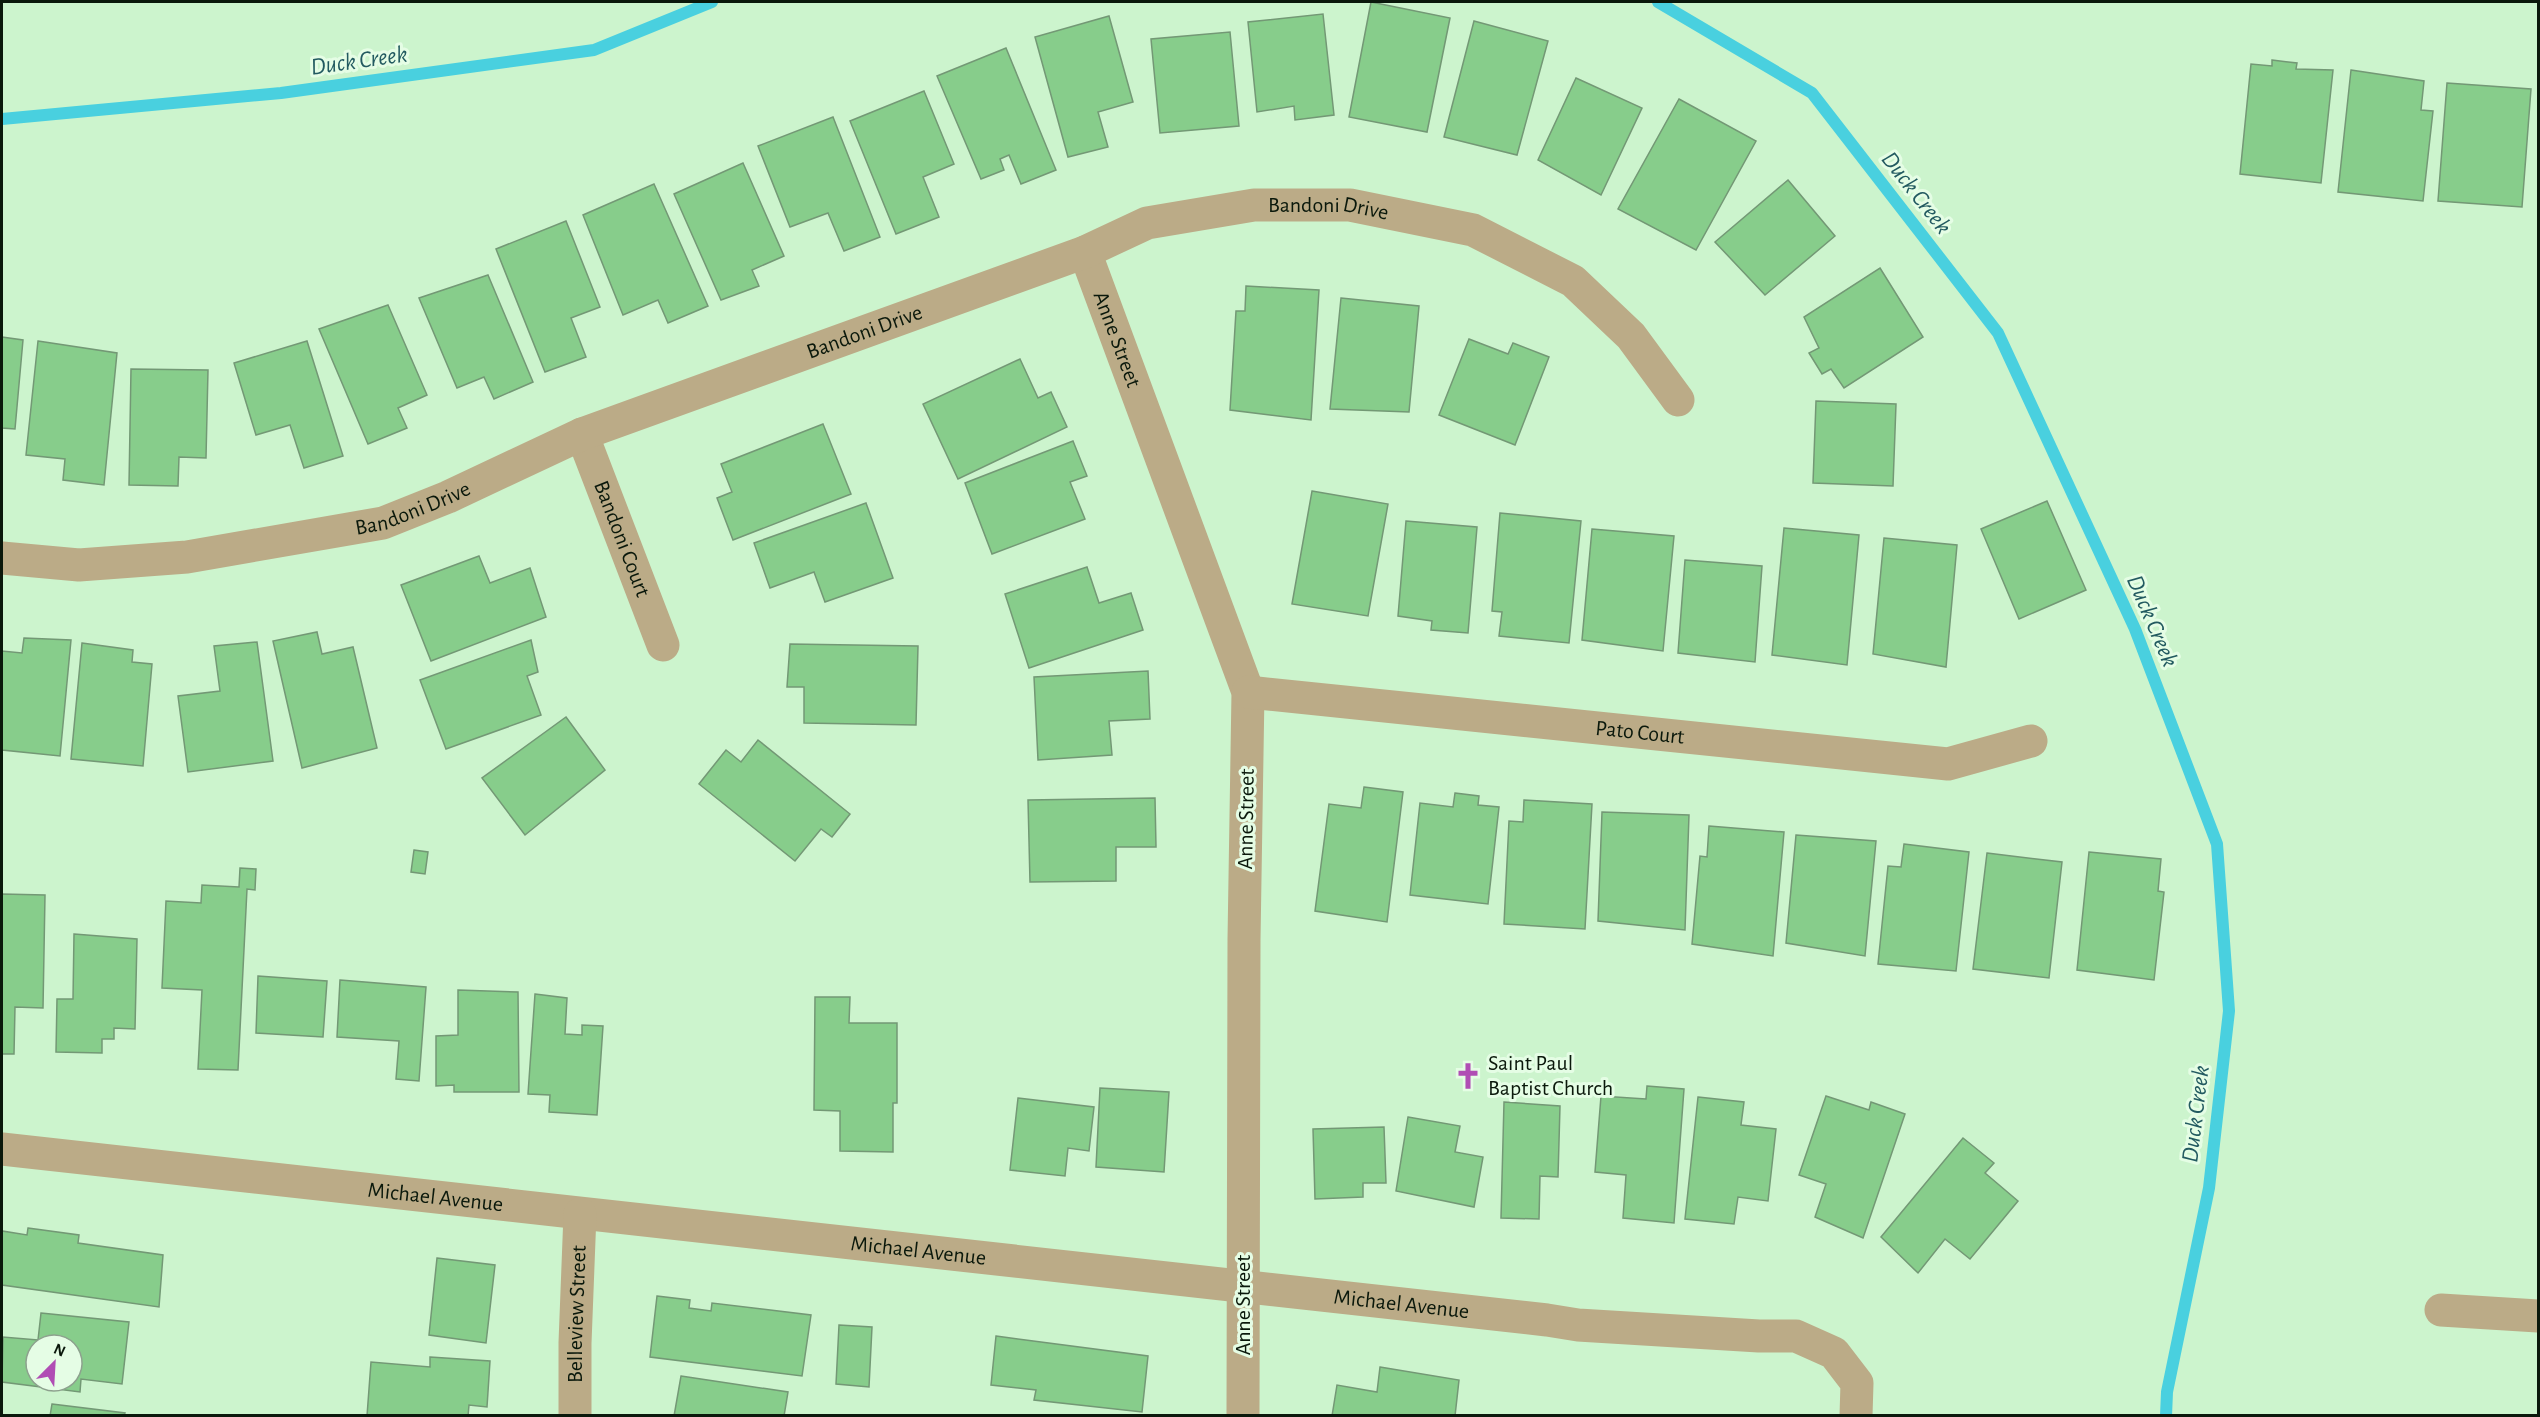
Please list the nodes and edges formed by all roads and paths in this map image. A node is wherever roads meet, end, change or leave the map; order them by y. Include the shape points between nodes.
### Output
1 (1085, 252) junction
2 (1678, 400) dead end
3 (582, 434) junction
4 (2, 558) edge
5 (663, 645) dead end
6 (1248, 692) junction
7 (2031, 741) dead end
8 (2, 1149) edge
9 (580, 1214) junction
10 (1243, 1286) junction
11 (2441, 1310) dead end
12 (2538, 1316) edge
13 (575, 1416) edge
14 (1243, 1416) edge
15 (1856, 1416) edge

1 - 2 street, Bandoni Drive via 1147,223 1254,205 1350,205 1473,230 1573,281 1630,336
1 - 3 street, Bandoni Drive
1 - 6 street, Anne Street
3 - 4 street, Bandoni Drive via 383,523 187,557 79,565
3 - 5 street, Bandoni Court
6 - 7 street, Pato Court via 1948,764
6 - 10 street, Anne Street
8 - 9 street, Michael Avenue
9 - 10 street, Michael Avenue
9 - 13 street, Belleview Street
10 - 14 street, Anne Street
10 - 15 street, Michael Avenue via 1578,1325 1796,1336 1834,1353 1857,1383
11 - 12 street

